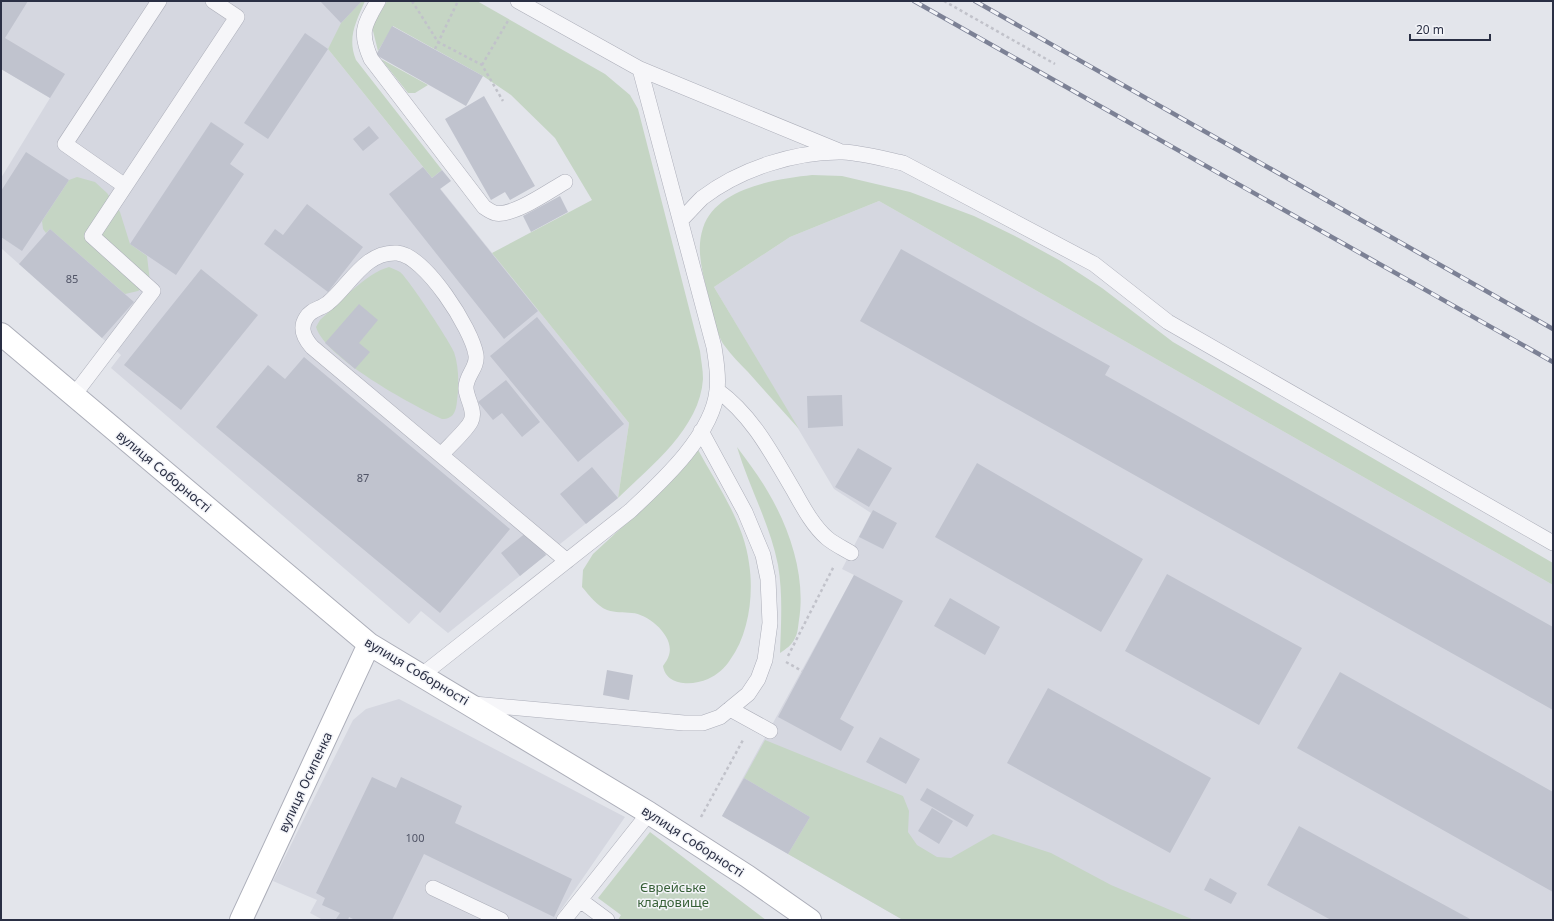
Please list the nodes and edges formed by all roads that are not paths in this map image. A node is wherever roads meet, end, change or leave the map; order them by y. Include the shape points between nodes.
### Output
1 (159, 1) edge
2 (212, 1) edge
3 (378, 1) edge
4 (518, 1) edge
5 (640, 69) junction
6 (843, 152) junction
7 (565, 182) dead end
8 (125, 186) junction
9 (681, 220) junction
10 (1, 334) edge
11 (717, 390) junction
12 (74, 395) junction
13 (702, 431) junction
14 (441, 455) junction
15 (1553, 543) edge
16 (850, 553) dead end
17 (567, 560) junction
18 (369, 644) junction
19 (422, 675) junction
20 (471, 704) junction
21 (730, 709) junction
22 (770, 731) dead end
23 (649, 813) junction
24 (433, 888) dead end
25 (580, 900) junction
26 (241, 920) edge
27 (501, 920) edge
28 (564, 920) edge
29 (607, 920) edge
30 (810, 920) edge

1 - 8 lane via 65,144
2 - 8 lane via 237,17
3 - 7 lane via 363,33 371,59 484,207 494,213 506,213
4 - 5 lane
5 - 6 lane
5 - 9 lane
6 - 9 lane via 814,154 756,169 727,182 702,199
6 - 15 lane via 903,163 1094,264 1168,322
8 - 12 lane via 92,236 153,291
9 - 11 lane via 714,347
10 - 12 main road, вулиця Соборності
11 - 13 lane via 712,411
11 - 16 lane via 734,404 762,436 820,531
12 - 18 main road, вулиця Соборності
13 - 17 lane via 686,453 650,492 630,511
13 - 21 lane via 745,512 763,555 768,579 770,623 765,660 758,679 748,694
14 - 14 lane via 304,339 306,317 328,303 361,268 384,254 398,253 419,263 452,304 467,329 476,355 475,366 468,377 466,388 472,410 471,422
14 - 17 lane
17 - 19 lane
18 - 19 main road, вулиця Соборності
18 - 26 main road, вулиця Осипенка
19 - 20 main road, вулиця Соборності
20 - 21 lane via 684,723 703,723 720,717
20 - 23 main road, вулиця Соборності
21 - 22 lane
23 - 25 lane
23 - 30 main road, вулиця Соборності
24 - 27 lane
25 - 28 lane
25 - 29 lane

